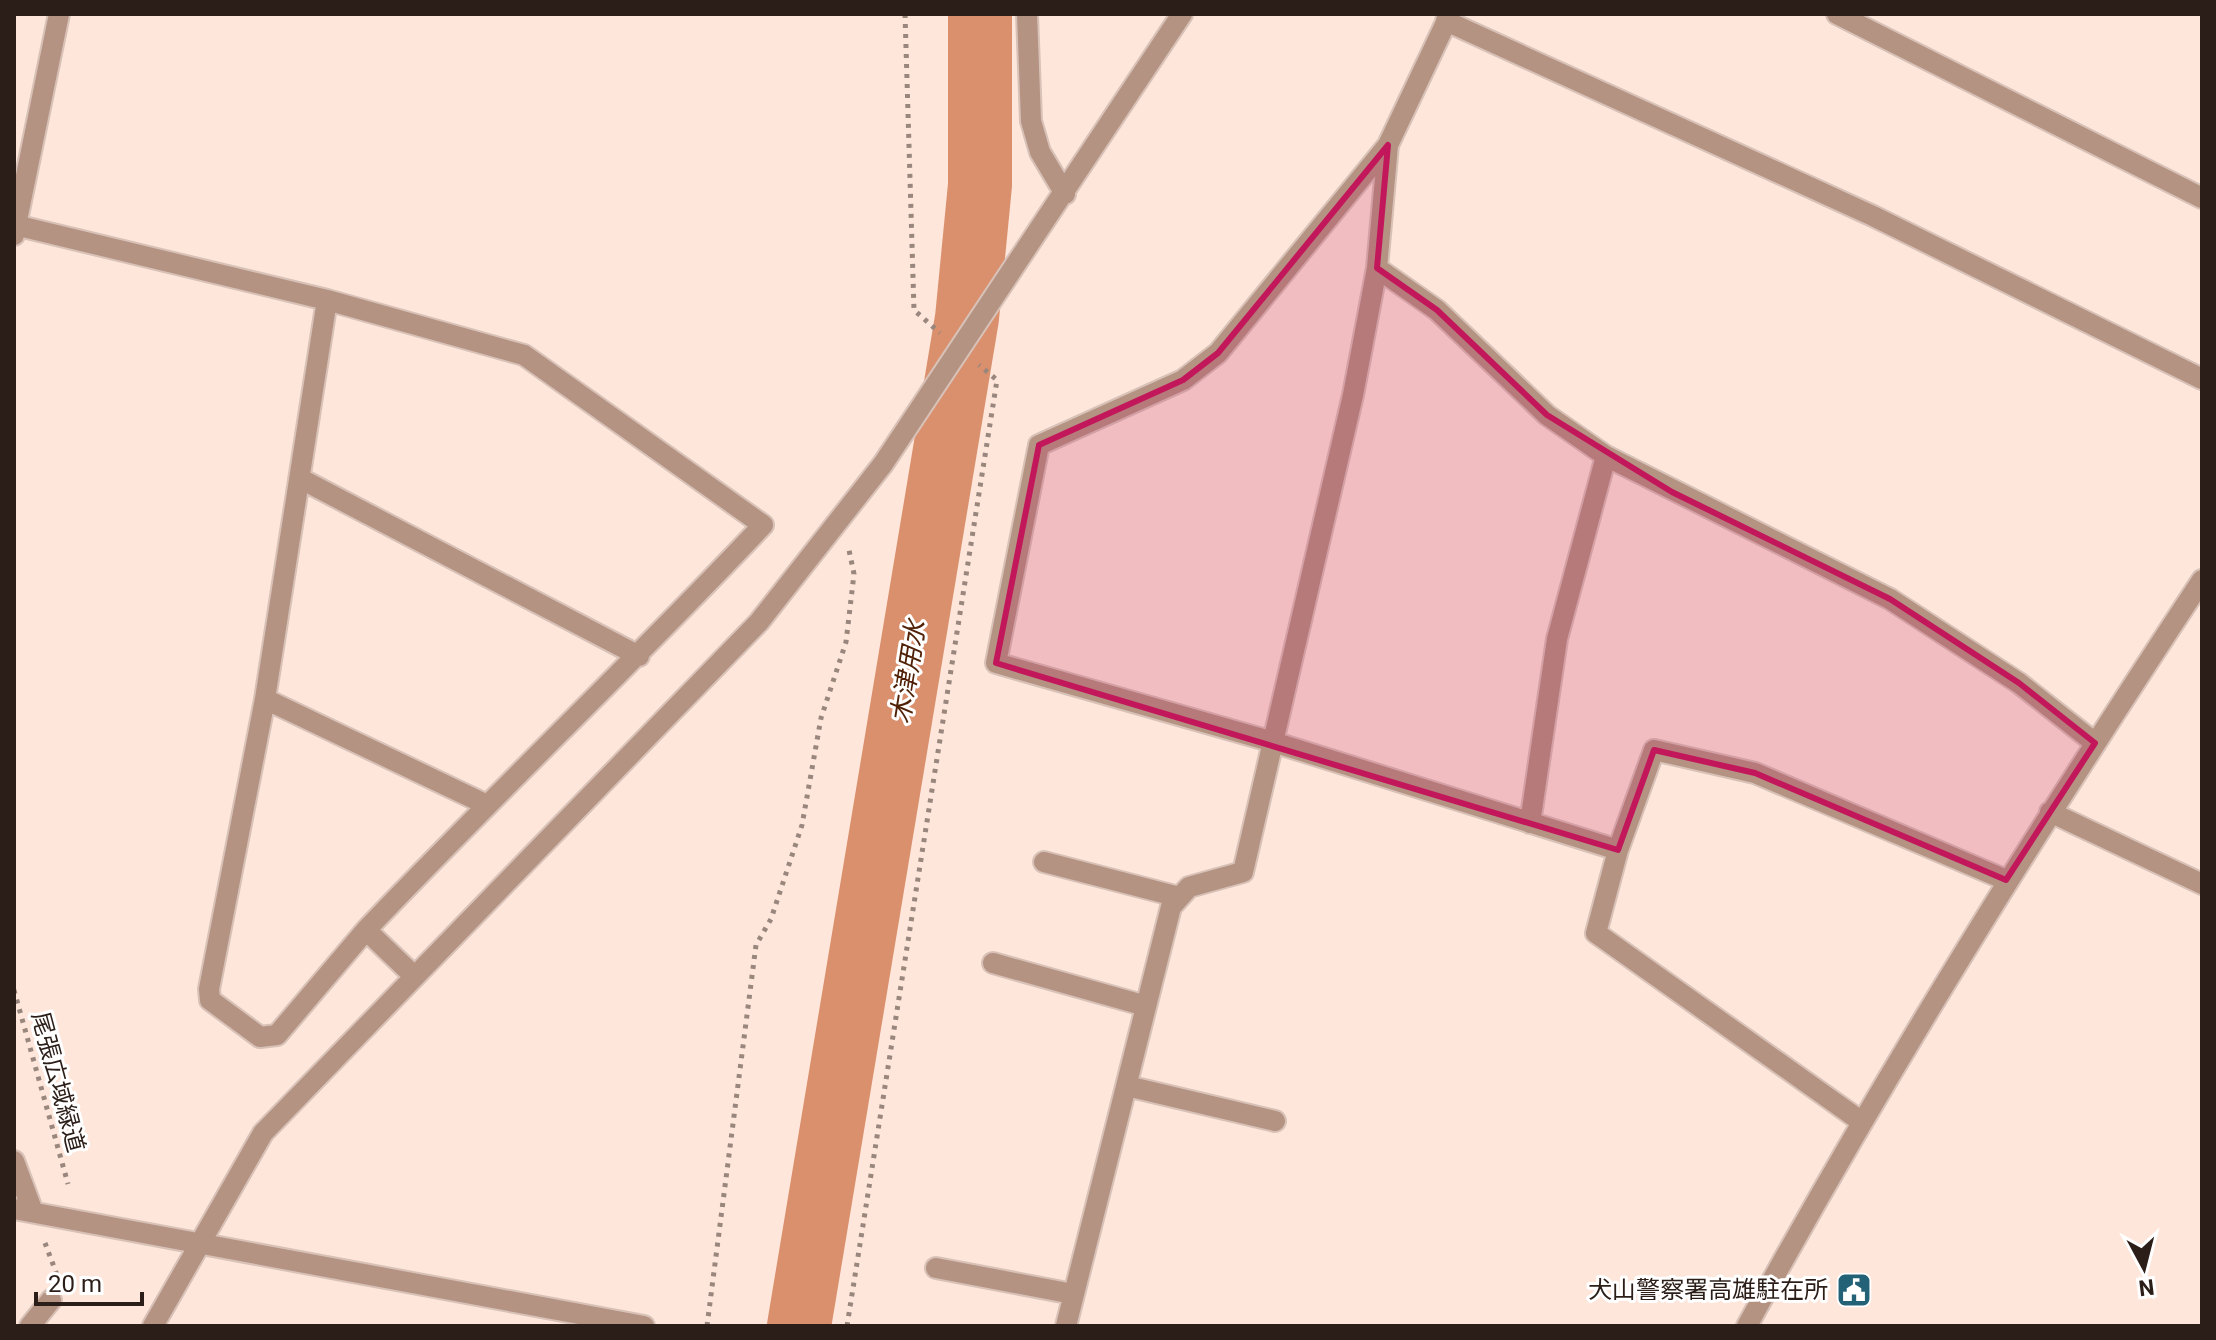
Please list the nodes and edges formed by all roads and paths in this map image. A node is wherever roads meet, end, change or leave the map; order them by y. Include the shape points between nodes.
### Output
1 (59, 14) edge
2 (905, 14) edge
3 (1027, 14) edge
4 (1182, 14) edge
5 (1837, 14) edge
6 (1448, 18) edge
7 (1388, 145) junction
8 (1065, 194) junction
9 (2202, 198) edge
10 (15, 230) edge
11 (1377, 268) junction
12 (327, 300) junction
13 (925, 319) dead end
14 (979, 365) dead end
15 (2202, 379) edge
16 (1606, 456) junction
17 (301, 479) junction
18 (831, 531) junction
19 (2202, 580) edge
20 (639, 656) junction
21 (265, 699) junction
22 (1273, 742) junction
23 (2095, 743) junction
24 (485, 804) junction
25 (2050, 812) junction
26 (1530, 823) junction
27 (1618, 850) junction
28 (1044, 862) dead end
29 (2006, 880) junction
30 (2202, 884) edge
31 (1179, 897) junction
32 (366, 930) junction
33 (993, 963) dead end
34 (413, 975) junction
35 (14, 990) edge
36 (1146, 1006) junction
37 (1127, 1086) junction
38 (1275, 1121) dead end
39 (1862, 1122) junction
40 (14, 1161) edge
41 (68, 1184) dead end
42 (23, 1210) edge
43 (201, 1242) junction
44 (936, 1268) dead end
45 (1073, 1294) junction
46 (51, 1300) joint
47 (30, 1326) edge
48 (153, 1326) edge
49 (644, 1326) edge
50 (707, 1326) edge
51 (847, 1326) edge
52 (1066, 1326) edge
53 (1747, 1326) edge

1 - 10 street
2 - 13 path via 914,310
3 - 8 street via 1031,121 1040,152
4 - 8 street
5 - 9 street
6 - 7 street
6 - 15 street via 1873,216
7 - 11 street
7 - 22 street via 1218,353 1183,380 1039,445 996,663
8 - 18 street via 883,464
10 - 12 street
11 - 16 street via 1437,310 1547,415
11 - 22 street
12 - 17 street
12 - 20 street via 524,355 763,525
14 - 51 path via 997,380
16 - 23 street via 1890,599 2019,683
16 - 26 street via 1557,639
17 - 20 street
17 - 21 street
18 - 34 street via 759,622
18 - 50 path via 848,549 854,574 846,642 821,718 802,825 771,919 756,945
19 - 23 street
20 - 24 street
21 - 24 street
21 - 32 street via 210,1000 260,1037 277,1035
22 - 26 street
22 - 31 street via 1243,872 1189,887
23 - 25 street
24 - 32 street
25 - 29 street
25 - 30 street
26 - 27 street
27 - 29 street via 1654,750 1755,773
27 - 39 street via 1596,933
28 - 31 street
29 - 39 street
31 - 36 street via 1171,907
32 - 34 street
33 - 36 street
34 - 43 street via 263,1133
35 - 41 path, 尾張広域緑道
36 - 37 street
37 - 38 street
37 - 45 street
39 - 53 street
40 - 42 street
42 - 43 street
42 - 46 path via 59,1280
43 - 48 street
43 - 49 street
44 - 45 street
45 - 52 street
46 - 47 street

